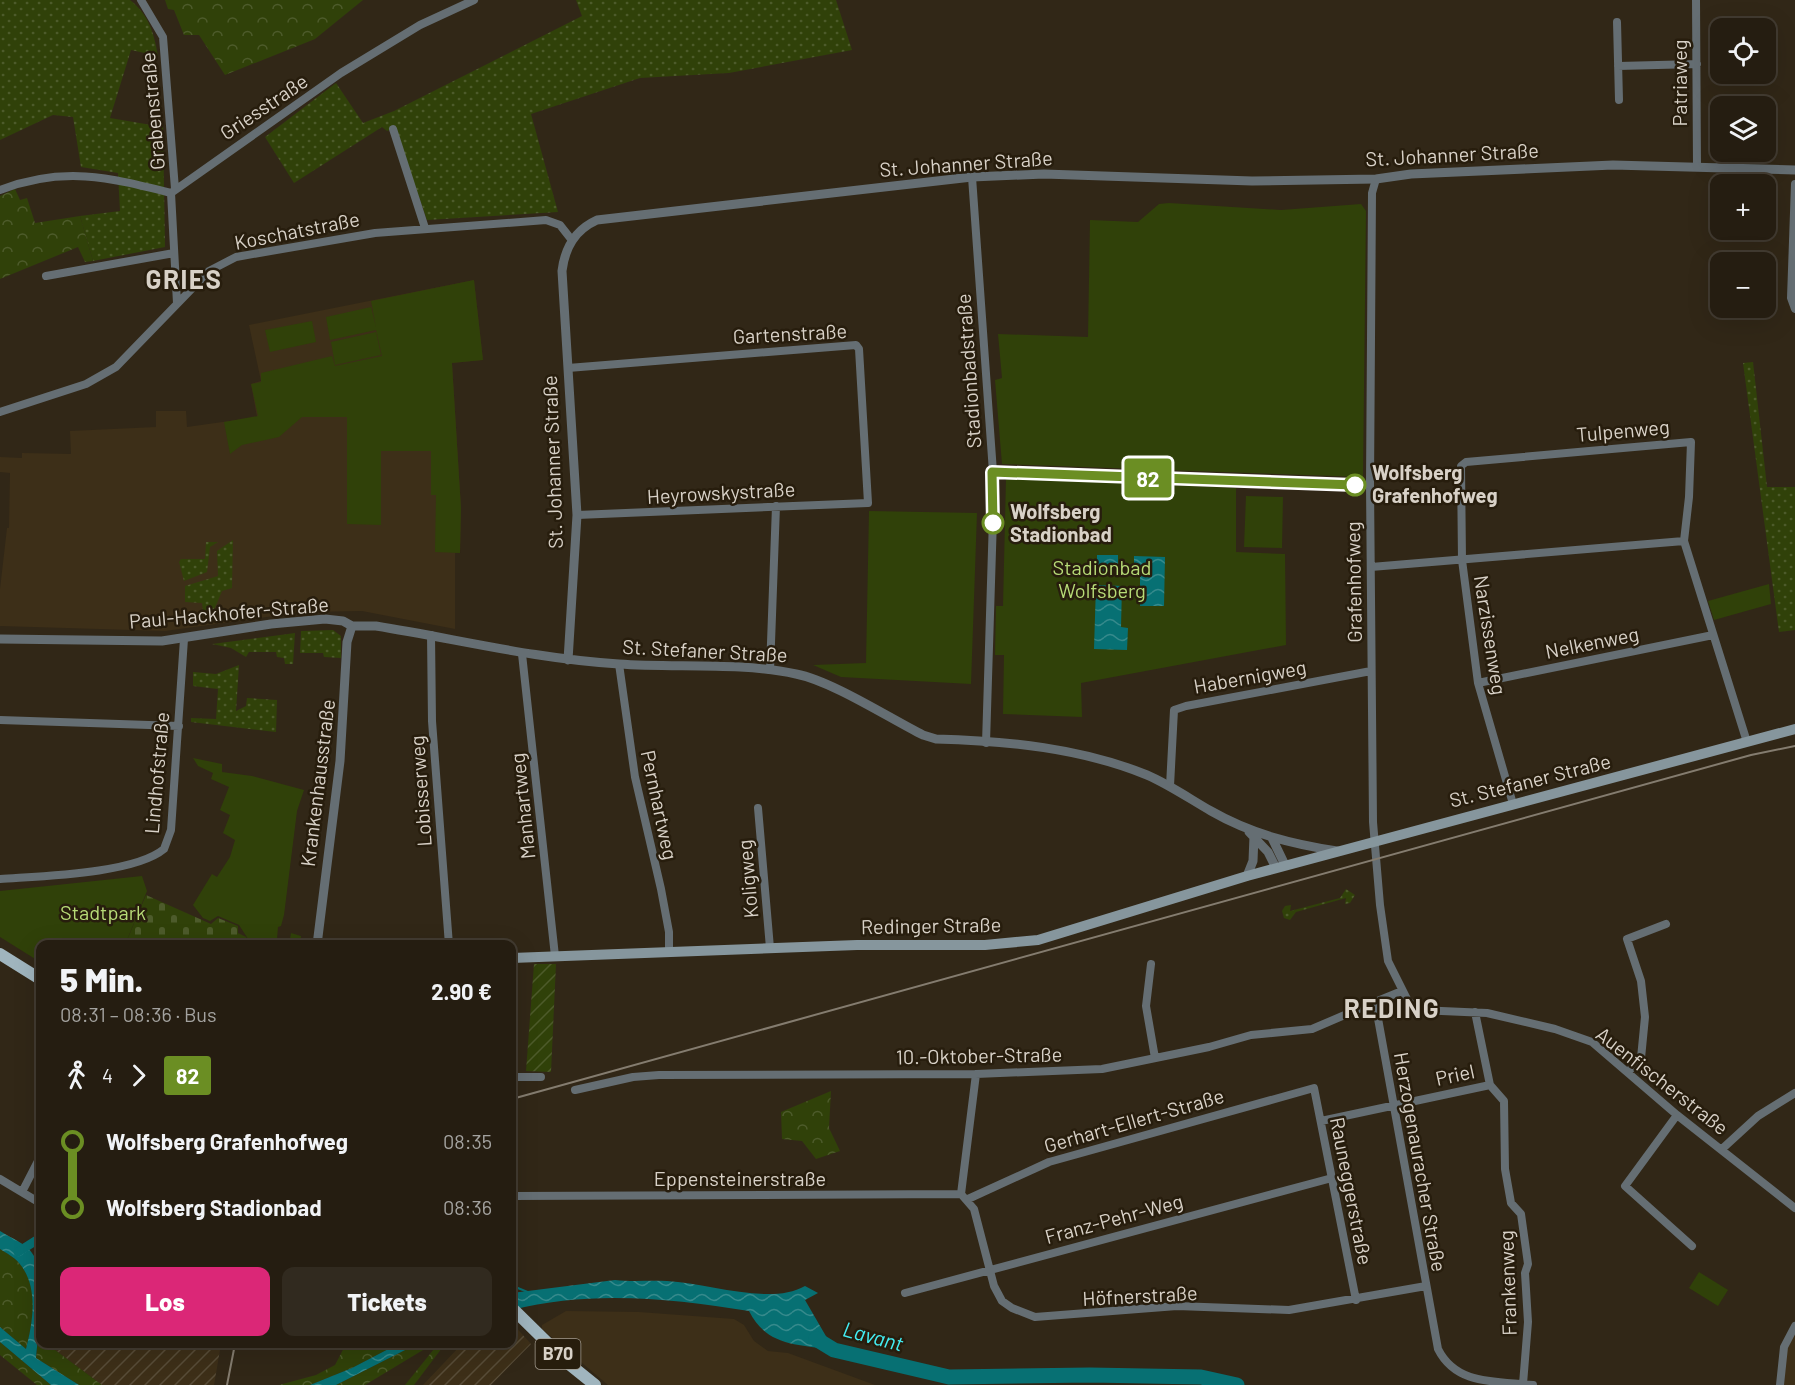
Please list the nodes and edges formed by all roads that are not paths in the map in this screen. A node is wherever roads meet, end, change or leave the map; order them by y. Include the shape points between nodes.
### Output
1 (141, 0) edge
2 (474, 0) edge
3 (1696, 0) edge
4 (1617, 22) dead end
5 (1697, 64) junction
6 (1618, 66) junction
7 (1619, 100) dead end
8 (393, 129) dead end
9 (1697, 166) junction
10 (1795, 170) edge
11 (972, 177) junction
12 (1376, 178) junction
13 (1795, 183) edge
14 (0, 190) edge
15 (173, 191) junction
16 (1794, 223) edge
17 (425, 228) junction
18 (572, 239) junction
19 (174, 253) junction
20 (46, 276) dead end
21 (177, 303) junction
22 (1795, 309) edge
23 (568, 368) junction
24 (0, 412) edge
25 (1461, 466) joint
26 (992, 472) junction
27 (1370, 485) junction
28 (868, 503) joint
29 (776, 506) junction
30 (577, 515) junction
31 (1684, 541) junction
32 (1462, 560) junction
33 (1371, 567) junction
34 (352, 626) junction
35 (431, 635) junction
36 (1713, 635) junction
37 (0, 639) edge
38 (184, 639) junction
39 (522, 654) junction
40 (568, 660) junction
41 (619, 664) junction
42 (770, 670) junction
43 (1371, 671) junction
44 (1478, 682) junction
45 (0, 720) edge
46 (179, 726) junction
47 (1795, 729) edge
48 (1747, 742) junction
49 (986, 743) junction
50 (1170, 786) junction
51 (1513, 804) junction
52 (758, 808) dead end
53 (1243, 826) junction
54 (1254, 836) junction
55 (1272, 838) junction
56 (1374, 842) junction
57 (1339, 851) junction
58 (1281, 866) junction
59 (1247, 876) junction
60 (0, 879) edge
61 (1666, 924) dead end
62 (318, 940) edge
63 (449, 940) edge
64 (770, 948) junction
65 (669, 951) junction
66 (0, 954) edge
67 (555, 956) junction
68 (516, 958) edge
69 (1151, 964) dead end
70 (36, 976) edge
71 (1402, 991) junction
72 (1375, 1002) junction
73 (1475, 1012) junction
74 (1155, 1058) junction
75 (1628, 1072) junction
76 (976, 1074) junction
77 (516, 1077) edge
78 (541, 1077) dead end
79 (1490, 1085) junction
80 (1314, 1088) joint
81 (575, 1090) dead end
82 (1795, 1093) edge
83 (1393, 1105) junction
84 (1677, 1115) junction
85 (1321, 1121) junction
86 (1722, 1149) junction
87 (36, 1165) edge
88 (1332, 1178) junction
89 (0, 1179) edge
90 (21, 1192) junction
91 (516, 1196) edge
92 (965, 1197) junction
93 (36, 1201) edge
94 (1795, 1208) edge
95 (1692, 1246) dead end
96 (991, 1271) junction
97 (1426, 1286) junction
98 (905, 1293) dead end
99 (1356, 1300) junction
100 (516, 1312) edge
101 (1795, 1326) edge
102 (1523, 1384) edge
103 (595, 1385) edge
104 (1533, 1385) edge
105 (1780, 1385) edge

1 - 15 street, Grabenstraße via 163,37
2 - 15 street, Griesstraße via 420,25 341,73
3 - 5 street, Patriaweg
4 - 6 street
5 - 6 street
5 - 9 street, Patriaweg
6 - 7 street
8 - 17 street
9 - 10 street, St. Johanner Straße
9 - 12 street, St. Johanner Straße via 1555,167
11 - 12 street, St. Johanner Straße via 1044,174 1251,181
11 - 18 street, St. Johanner Straße via 610,216 587,224
11 - 26 street, Stadionbadstraße
12 - 27 street, Grafenhofweg via 1372,193
13 - 16 street
14 - 15 street via 30,178 61,176 99,177
15 - 19 street
16 - 22 street via 1791,298
17 - 18 street, Koschatstraße via 546,220 560,225
17 - 21 street, Koschatstraße via 236,257 209,272
18 - 23 street, St. Johanner Straße via 562,271
19 - 20 street
19 - 21 street
21 - 24 street, Koschatstraße via 125,359 106,373
23 - 28 street, Gartenstraße via 856,345
23 - 30 street, St. Johanner Straße
25 - 31 street, Tulpenweg via 1466,462 1691,442
25 - 32 street, Narzissenweg
26 - 27 street
26 - 49 street, Stadionbadstraße
27 - 33 street, Grafenhofweg
28 - 29 street, Heyrowskystraße
29 - 30 street, Heyrowskystraße
29 - 42 street
30 - 40 street, St. Johanner Straße
31 - 32 street
31 - 36 street, Tulpenweg
32 - 33 street
32 - 44 street, Narzissenweg
33 - 43 street, Grafenhofweg
34 - 35 street, St. Stefaner Straße via 363,624
34 - 38 street, Paul-Hackhofer-Straße via 344,621 309,620
34 - 62 street, Krankenhausstraße via 347,642 340,761
35 - 39 street, St. Stefaner Straße
35 - 63 street, Lobisserweg via 432,721
36 - 44 street, Nelkenweg
36 - 48 street, Tulpenweg
37 - 38 street, Paul-Hackhofer-Straße
38 - 46 street, Lindhofstraße
39 - 40 street, St. Stefaner Straße
39 - 67 street, Manhartweg
40 - 41 street, St. Stefaner Straße
41 - 42 street, St. Stefaner Straße
41 - 65 street, Pernhartweg via 635,777 661,889
42 - 49 street, St. Stefaner Straße via 812,678 923,735
43 - 50 street, Habernigweg via 1174,710
43 - 56 street, Grafenhofweg
44 - 51 street, Narzissenweg
45 - 46 street
46 - 60 street, Lindhofstraße via 171,830 164,849 140,862
47 - 48 main road, St. Stefaner Straße
48 - 51 main road, St. Stefaner Straße
49 - 50 street, St. Stefaner Straße via 1065,751 1120,765
50 - 53 street, St. Stefaner Straße
51 - 56 main road, St. Stefaner Straße
52 - 64 street, Koligweg
53 - 54 street, St. Stefaner Straße
53 - 55 street, St. Stefaner Straße
54 - 58 street, St. Stefaner Straße
54 - 59 street via 1253,861
55 - 57 street, St. Stefaner Straße
55 - 58 street
56 - 57 main road, St. Stefaner Straße
56 - 71 street, Auenfischerstraße via 1385,949
57 - 58 main road, Redinger Straße
58 - 59 main road, Redinger Straße
59 - 64 main road, Redinger Straße via 1038,940 985,945
61 - 75 street via 1627,939 1641,981 1645,1017 1641,1058
64 - 65 main road, Redinger Straße
65 - 67 main road, Redinger Straße
66 - 70 main road
67 - 68 main road, Redinger Straße
69 - 74 street via 1146,1006
71 - 72 street
71 - 73 street, Auenfischerstraße via 1411,1005 1422,1011
72 - 74 street, 10.-Oktober-Straße via 1312,1029 1251,1035
72 - 83 street, Herzogenauracher Straße
73 - 75 street, Auenfischerstraße via 1556,1029 1592,1042
73 - 79 street, Frankenweg
74 - 76 street, 10.-Oktober-Straße via 1102,1070
75 - 84 street, Auenfischerstraße
76 - 81 street, 10.-Oktober-Straße via 659,1075
76 - 92 street
77 - 78 street
79 - 83 street, Priel
79 - 102 street, Frankenweg via 1504,1101 1505,1169 1511,1203 1521,1214 1528,1264
80 - 85 street, Rauneggerstraße
80 - 92 street, Gerhart-Ellert-Straße via 1049,1162
82 - 86 street via 1758,1116
83 - 85 street, Priel
83 - 97 street, Herzogenauracher Straße
84 - 86 street, Auenfischerstraße
84 - 95 street via 1625,1186
85 - 88 street, Rauneggerstraße
86 - 94 street, Auenfischerstraße
87 - 90 street
88 - 96 street, Franz-Pehr-Weg
88 - 99 street, Rauneggerstraße
89 - 90 street
90 - 93 street
91 - 92 street, Eppensteinerstraße
92 - 96 street, Höfnerstraße via 974,1209
96 - 98 street, Franz-Pehr-Weg
96 - 99 street, Höfnerstraße via 1002,1301 1035,1317 1177,1306 1289,1310
97 - 99 street, Höfnerstraße
97 - 102 street, Herzogenauracher Straße via 1438,1349 1451,1372 1471,1380
100 - 103 main road, B70
101 - 105 street via 1784,1347
102 - 104 street, Herzogenauracher Straße

